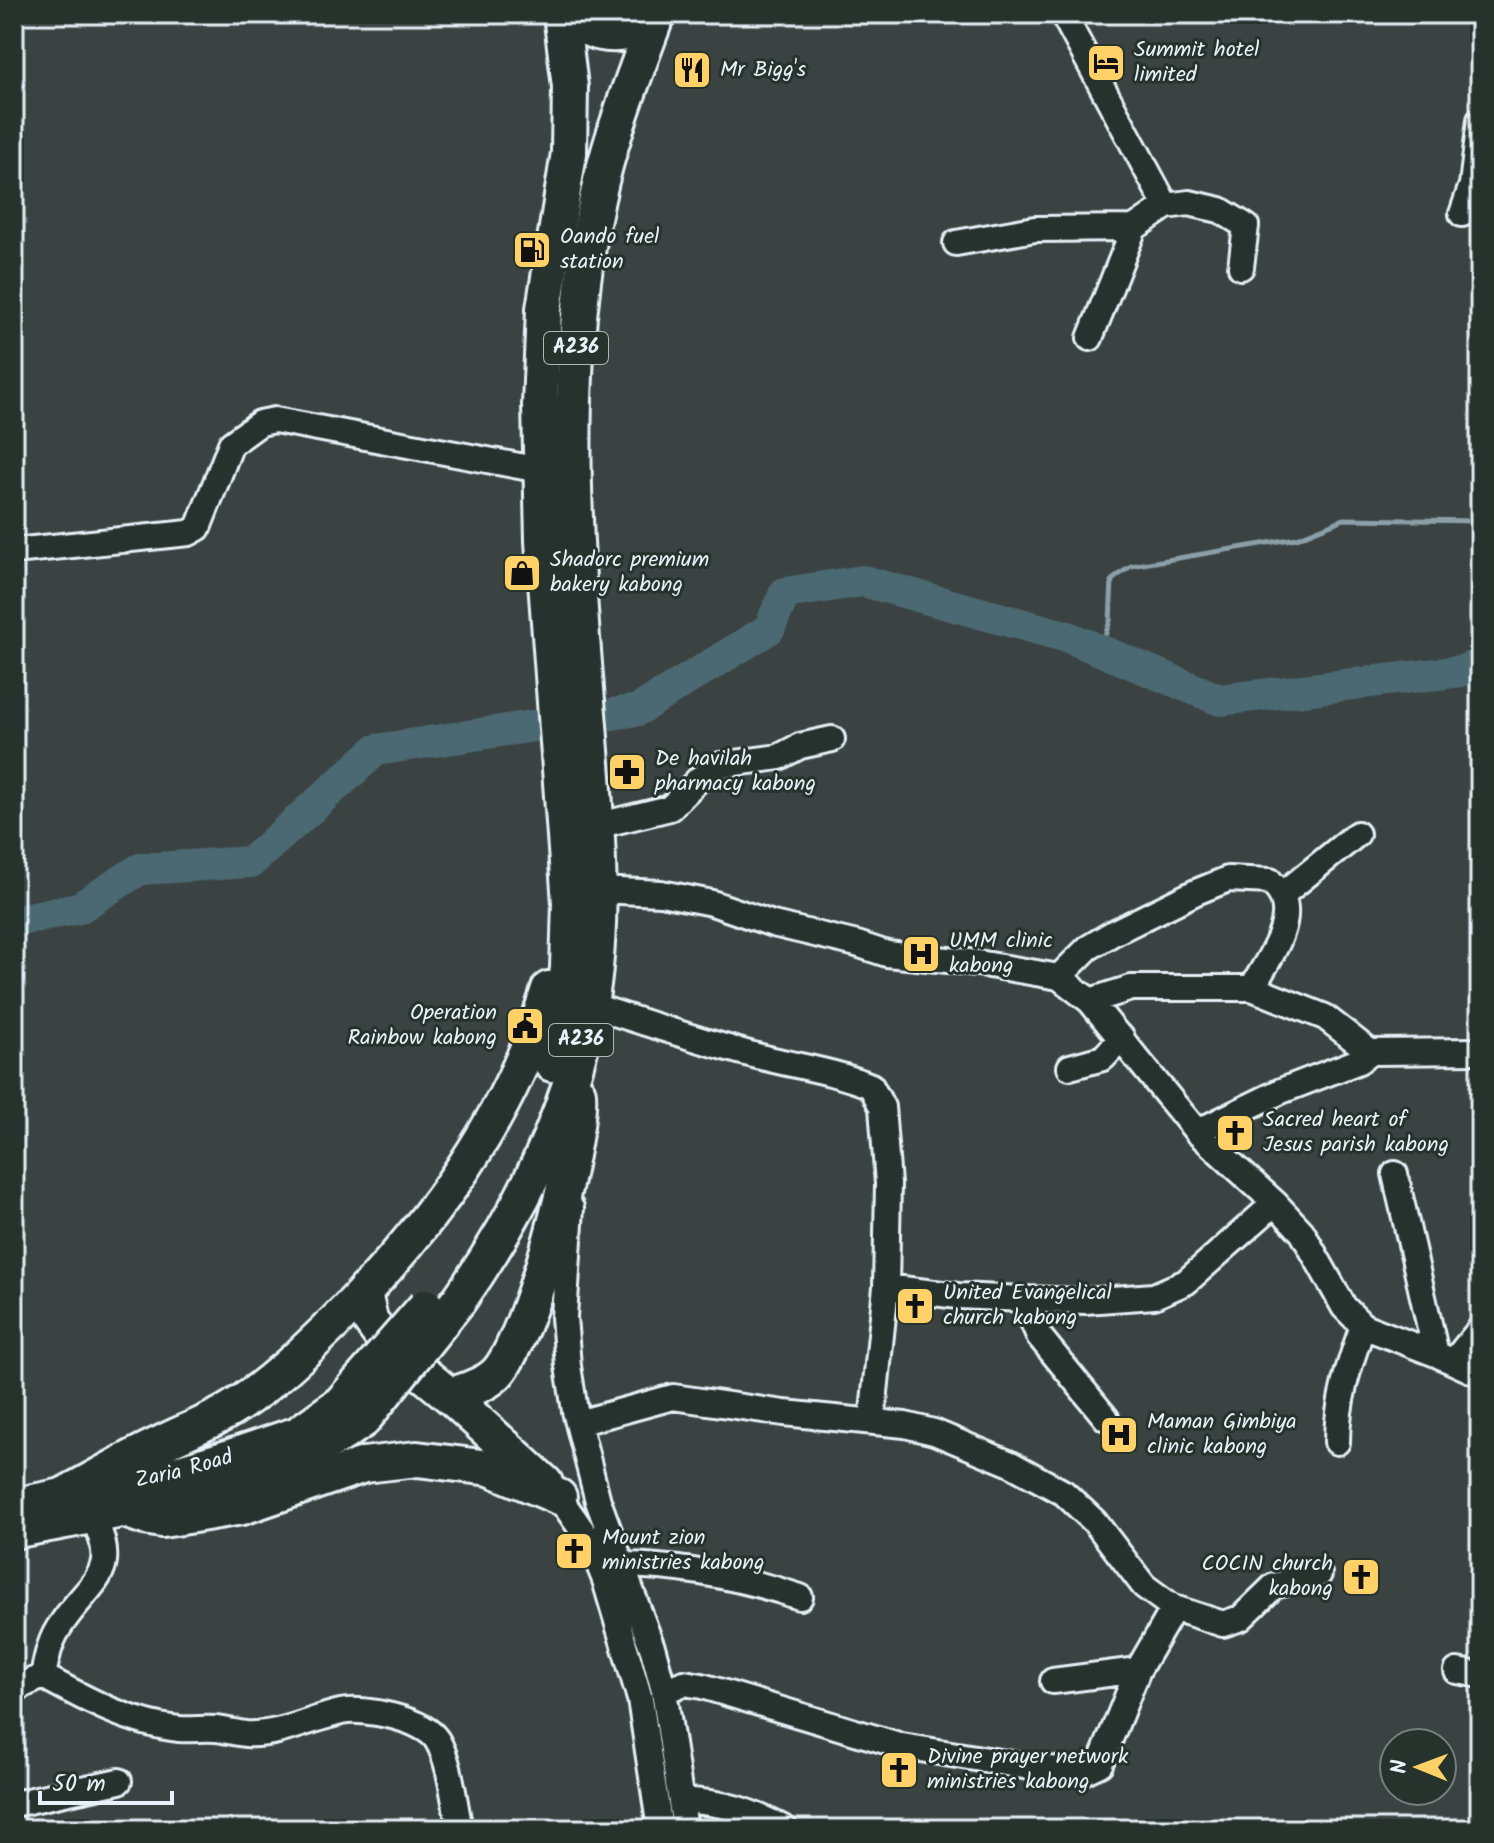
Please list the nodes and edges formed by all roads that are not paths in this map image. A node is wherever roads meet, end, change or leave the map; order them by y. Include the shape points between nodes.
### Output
1 (561, 14) edge
2 (568, 14) edge
3 (1063, 14) edge
4 (658, 16) edge
5 (1480, 120) edge
6 (1166, 206) junction
7 (1462, 214) dead end
8 (1134, 228) junction
9 (956, 243) dead end
10 (1241, 267) dead end
11 (1090, 338) dead end
12 (540, 470) junction
13 (14, 551) edge
14 (570, 690) junction
15 (832, 739) dead end
16 (576, 758) junction
17 (596, 826) junction
18 (1357, 834) dead end
19 (568, 862) junction
20 (599, 890) junction
21 (1282, 895) junction
22 (1059, 977) junction
23 (1252, 988) junction
24 (1090, 1001) junction
25 (590, 1005) junction
26 (1122, 1038) junction
27 (1480, 1051) edge
28 (1370, 1052) junction
29 (575, 1064) junction
30 (1070, 1067) dead end
31 (1197, 1132) junction
32 (575, 1141) junction
33 (1395, 1174) dead end
34 (1275, 1203) junction
35 (886, 1287) junction
36 (364, 1293) junction
37 (449, 1296) junction
38 (1023, 1299) junction
39 (1363, 1326) junction
40 (1480, 1329) edge
41 (1445, 1357) junction
42 (1480, 1374) edge
43 (450, 1396) junction
44 (352, 1411) junction
45 (1106, 1418) dead end
46 (872, 1421) junction
47 (578, 1423) junction
48 (1337, 1442) dead end
49 (559, 1497) junction
50 (14, 1506) edge
51 (93, 1506) junction
52 (14, 1531) edge
53 (622, 1565) junction
54 (1319, 1574) dead end
55 (800, 1597) dead end
56 (1174, 1608) junction
57 (1138, 1670) junction
58 (43, 1676) junction
59 (1053, 1681) dead end
60 (664, 1691) junction
61 (14, 1692) edge
62 (119, 1781) dead end
63 (681, 1800) junction
64 (14, 1804) edge
65 (460, 1829) edge
66 (660, 1829) edge
67 (685, 1829) edge
68 (785, 1829) edge

1 - 12 highway, A236 via 571,117 544,309
2 - 4 highway, A236 via 585,28 610,35 635,31
3 - 6 street
4 - 14 highway, A236 via 606,166 582,286 576,344
5 - 7 street via 1472,185
6 - 8 street
6 - 10 street via 1189,203 1220,210 1246,226
8 - 9 street via 1035,229
8 - 11 street
12 - 13 street via 275,420 260,423 231,444 198,528 189,533
12 - 14 highway, A236
14 - 16 highway, A236
15 - 17 street via 779,757 720,765 670,808
16 - 17 highway, A236
16 - 19 highway, A236
17 - 20 highway, A236
18 - 21 street
19 - 36 highway via 550,986 522,1063 472,1159 437,1209
19 - 37 highway, A236 via 568,968 548,1080 516,1165
20 - 22 street via 661,893 712,903 887,954
20 - 25 highway, A236
21 - 22 street via 1270,881 1228,879 1113,933 1088,948
21 - 23 street via 1286,909 1281,933
22 - 24 street
23 - 24 street via 1131,988
23 - 28 street via 1325,1017
24 - 26 street
25 - 29 highway, A236
25 - 35 street via 871,1086 882,1107 888,1184
26 - 30 street via 1103,1058
26 - 31 street
27 - 28 street
28 - 31 street
29 - 32 highway
29 - 37 highway, A236 via 536,1170 492,1252
31 - 34 street
32 - 43 highway via 546,1255 514,1347 495,1375
32 - 47 street via 564,1317
33 - 41 street
34 - 38 street via 1186,1282 1154,1296
34 - 39 street via 1302,1232 1344,1307
35 - 38 street
35 - 46 street
36 - 43 highway via 377,1332
36 - 51 highway via 296,1360
37 - 44 highway, A236, bridge
38 - 45 street via 1039,1336
39 - 41 street
39 - 48 street via 1345,1374
40 - 41 street
41 - 42 street
43 - 49 highway
44 - 51 highway, Zaria Road / A236
44 - 51 highway, A236 via 338,1438 298,1459 209,1488
46 - 47 street via 673,1397
46 - 56 street via 934,1432 1064,1493 1095,1522 1144,1586
47 - 53 street
49 - 51 highway via 490,1468 417,1459 364,1465 242,1507 162,1520
49 - 66 street via 589,1540 605,1580 640,1699
50 - 51 highway, Zaria Road / A236
51 - 52 highway, A236
51 - 58 street via 106,1561 49,1645
53 - 55 street via 673,1568
53 - 60 street
54 - 56 street via 1274,1586 1241,1618 1223,1624
56 - 57 street
57 - 59 street
57 - 60 street via 1100,1764 1083,1772 902,1746 702,1686 684,1683
58 - 61 street
58 - 65 street via 105,1707 177,1729 248,1734 344,1711 391,1715 437,1739
60 - 63 street
62 - 64 street
63 - 67 street
63 - 68 street via 720,1802

